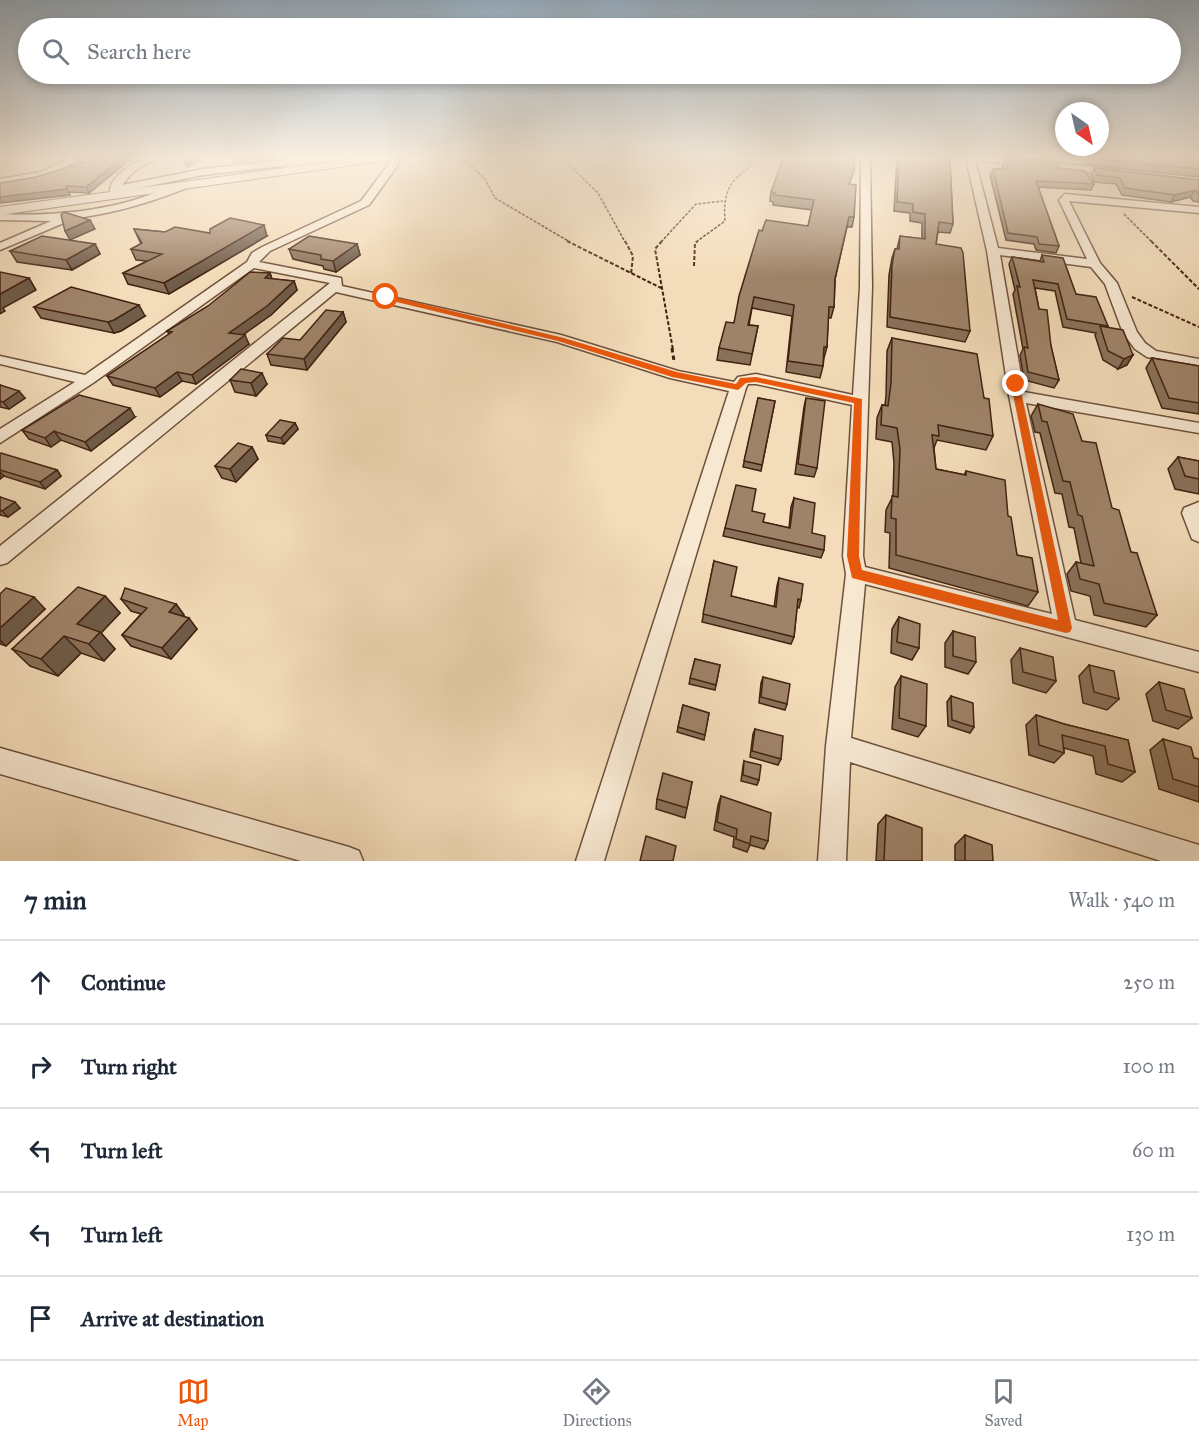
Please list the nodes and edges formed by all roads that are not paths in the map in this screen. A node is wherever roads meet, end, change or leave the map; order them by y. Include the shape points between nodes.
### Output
1 (89, 196) edge
2 (159, 196) edge
3 (370, 196) edge
4 (866, 196) edge
5 (977, 196) edge
6 (1069, 196) edge
7 (1080, 196) edge
8 (1186, 196) edge
9 (1197, 210) edge
10 (0, 211) edge
11 (68, 217) junction
12 (0, 218) edge
13 (0, 247) edge
14 (993, 251) junction
15 (252, 264) junction
16 (1095, 264) junction
17 (334, 288) junction
18 (0, 360) edge
19 (1199, 363) edge
20 (88, 380) junction
21 (738, 388) junction
22 (1017, 396) junction
23 (858, 401) junction
24 (1199, 428) edge
25 (0, 437) edge
26 (1199, 509) edge
27 (1199, 534) edge
28 (0, 557) edge
29 (856, 574) junction
30 (1066, 628) junction
31 (1199, 662) edge
32 (838, 747) junction
33 (0, 762) edge
34 (1199, 859) edge
35 (350, 861) edge
36 (590, 861) edge
37 (832, 861) edge

1 - 10 street
2 - 11 street via 122,208
3 - 15 street via 365,203 266,249
4 - 23 street via 866,287
5 - 14 street
6 - 16 street via 1064,200
7 - 9 street
8 - 9 street
11 - 12 street
11 - 13 street
14 - 16 street
14 - 22 street
15 - 17 street via 332,278 337,281
15 - 20 street
16 - 19 street via 1114,290 1130,333 1140,346 1152,354
17 - 21 street via 561,339 675,375
17 - 28 street
18 - 20 street
20 - 25 street
21 - 23 street via 744,380 756,379
21 - 36 street
22 - 24 street
22 - 30 street
23 - 29 street via 853,556
26 - 27 street via 1191,513
29 - 30 street
29 - 32 street
30 - 31 street
32 - 34 street
32 - 37 street
33 - 35 street

